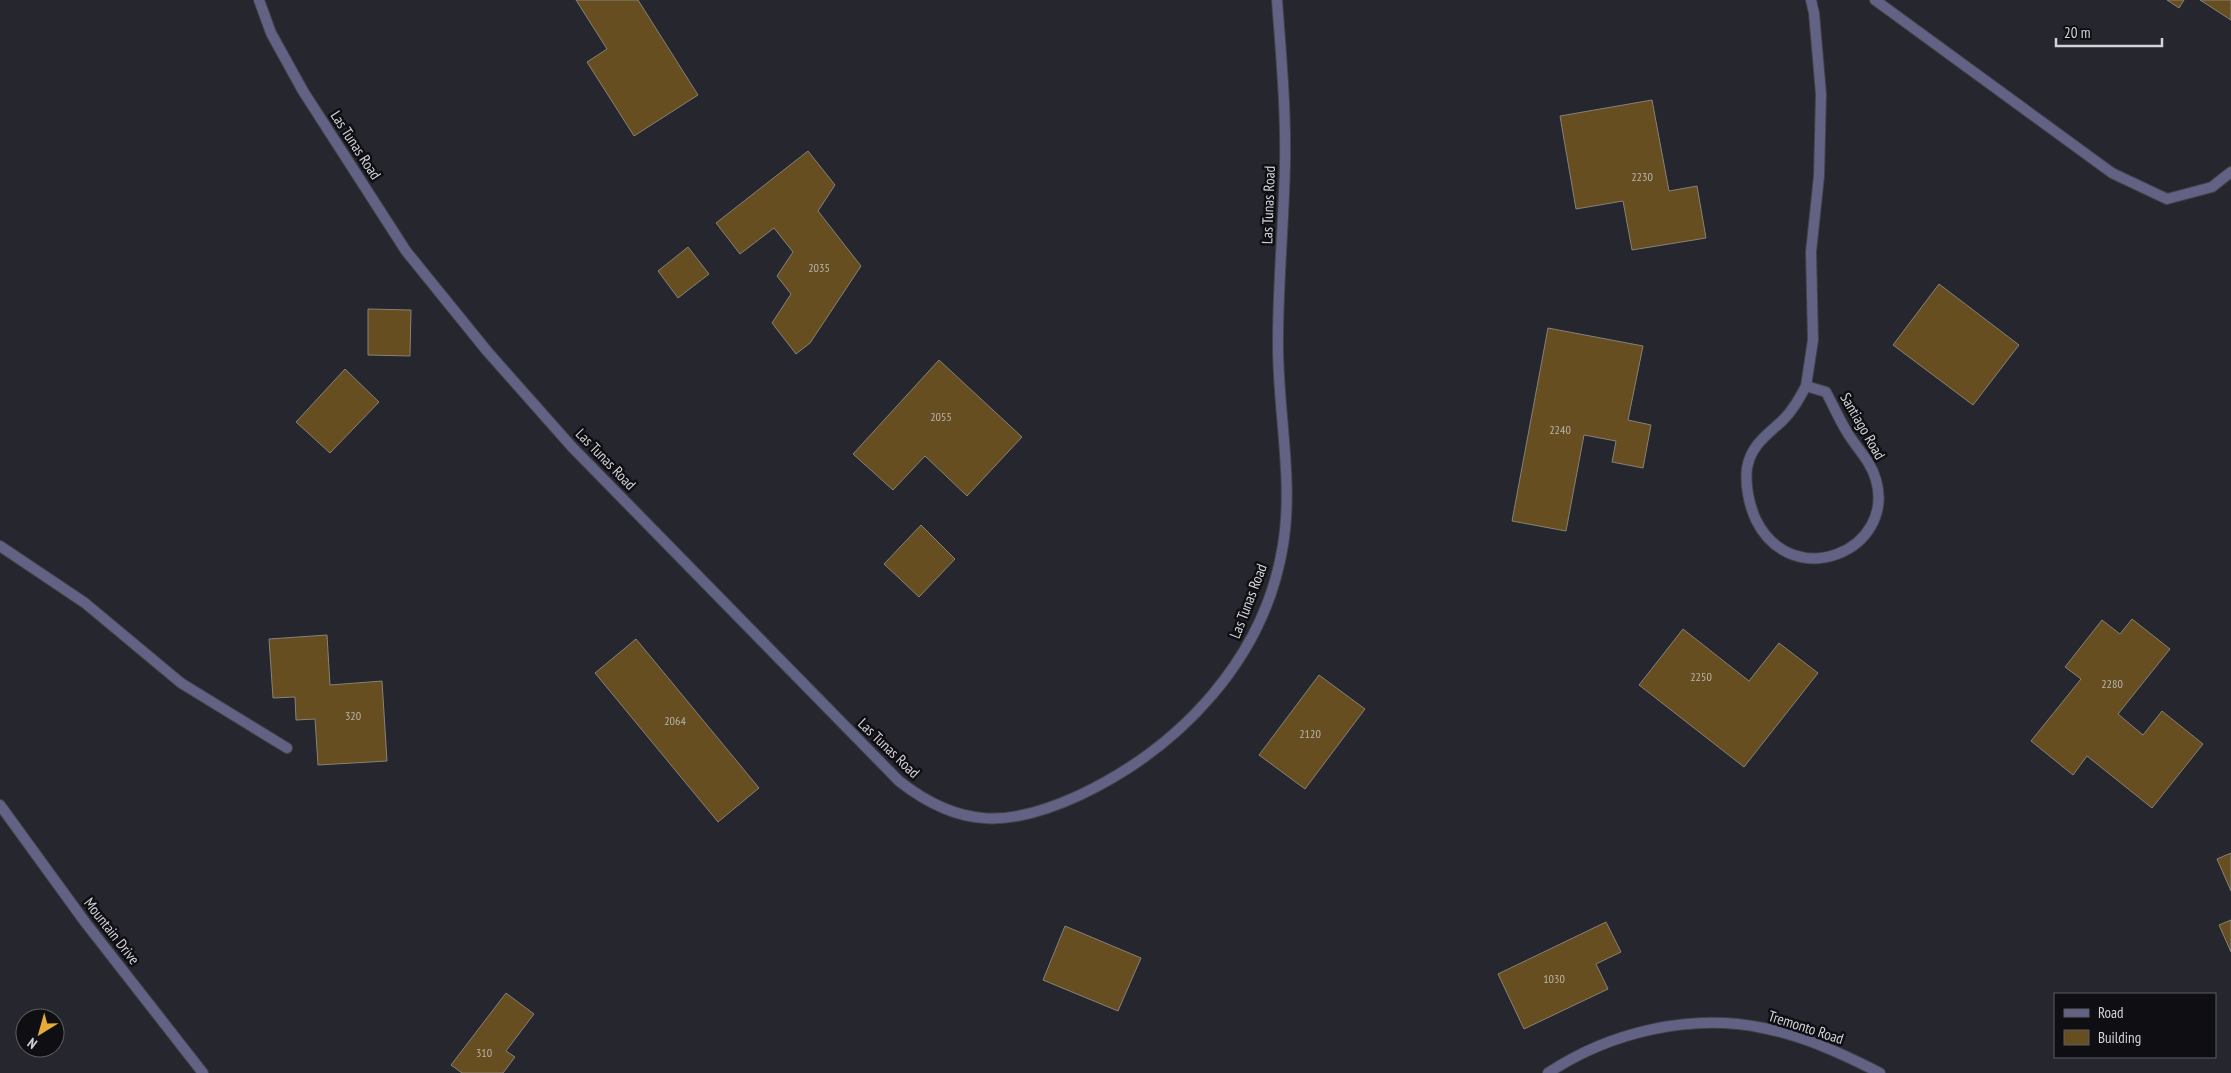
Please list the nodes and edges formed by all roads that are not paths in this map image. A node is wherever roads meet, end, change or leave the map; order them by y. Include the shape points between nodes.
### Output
1 (259, 0) edge
2 (1277, 0) edge
3 (1811, 0) edge
4 (1875, 0) edge
5 (2231, 172) edge
6 (1806, 386) junction
7 (0, 546) edge
8 (286, 748) dead end
9 (0, 805) edge
10 (203, 1073) edge
11 (1548, 1073) edge
12 (1880, 1073) edge

1 - 2 street, Las Tunas Road via 271,33 303,91 406,251 487,351 572,447 899,781 917,796 959,814 1009,819 1062,803 1112,780 1157,749 1201,708 1227,677 1250,642 1274,585 1283,544 1286,485 1278,342 1285,159
3 - 6 street, Santiago Road via 1821,94 1819,176 1811,252 1812,340
4 - 5 street via 2112,174 2167,199 2212,187
6 - 6 street, Santiago Road via 1826,392 1847,432 1869,463 1876,481 1878,500 1874,519 1864,536 1850,548 1832,556 1812,559 1792,556 1775,546 1752,512 1747,487 1747,468 1753,450 1796,405
7 - 8 street via 85,603 181,683
9 - 10 street, Mountain Drive via 85,922
11 - 12 street, Tremonto Road via 1622,1036 1661,1027 1722,1023 1763,1028 1802,1038

